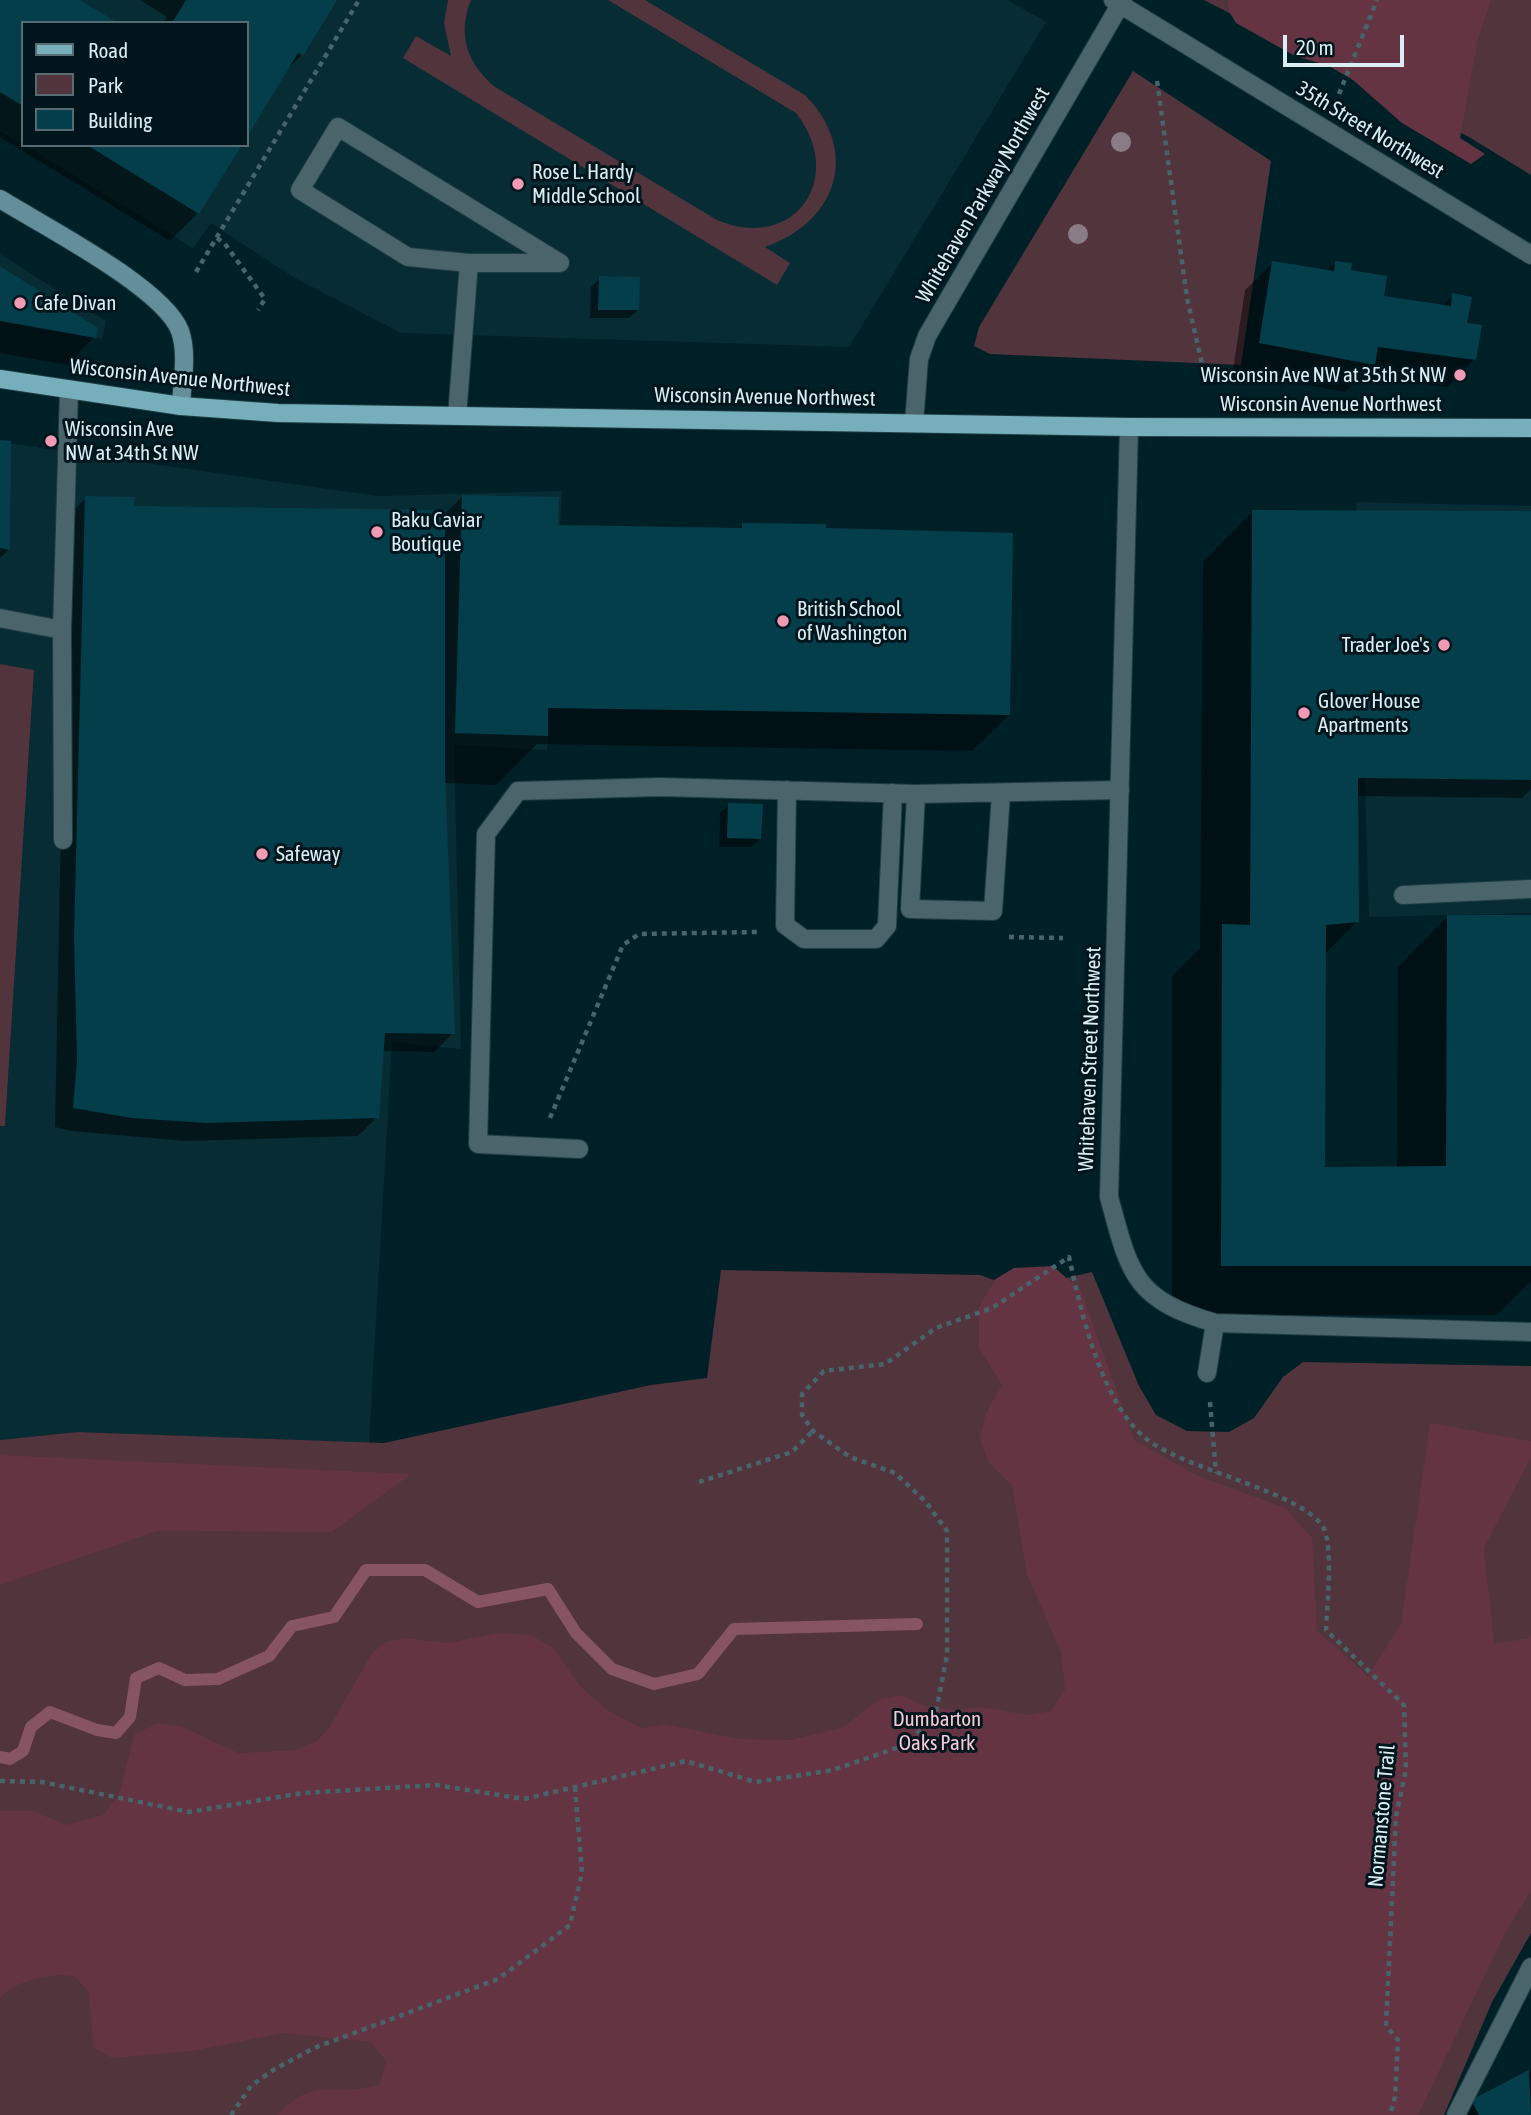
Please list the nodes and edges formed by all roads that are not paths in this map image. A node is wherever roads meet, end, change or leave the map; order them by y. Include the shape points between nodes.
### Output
1 (1119, 1) edge
2 (0, 199) edge
3 (1531, 255) edge
4 (469, 263) junction
5 (0, 379) edge
6 (69, 390) junction
7 (181, 406) junction
8 (457, 416) junction
9 (914, 423) junction
10 (1129, 426) junction
11 (1531, 428) edge
12 (0, 618) edge
13 (62, 630) junction
14 (787, 790) junction
15 (1120, 790) junction
16 (893, 793) junction
17 (916, 794) junction
18 (1001, 794) junction
19 (63, 840) dead end
20 (1531, 889) edge
21 (1403, 894) dead end
22 (579, 1149) dead end
23 (1215, 1323) junction
24 (1531, 1332) edge
25 (1207, 1373) road end
26 (1531, 1967) edge
27 (1456, 2115) edge

1 - 3 street, 35th Street Northwest
1 - 9 street, Whitehaven Parkway Northwest via 927,336 919,359
2 - 7 street via 143,287 167,308 181,334
4 - 4 street via 560,263 338,127 300,190 408,257
4 - 8 street
5 - 6 main road, Wisconsin Avenue Northwest
6 - 7 main road, Wisconsin Avenue Northwest
6 - 13 street
7 - 8 main road, Wisconsin Avenue Northwest
8 - 9 main road, Wisconsin Avenue Northwest
9 - 10 main road, Wisconsin Avenue Northwest
10 - 11 main road, Wisconsin Avenue Northwest
10 - 15 street, Whitehaven Street Northwest
12 - 13 street
13 - 19 street
14 - 16 street
14 - 16 street via 785,925 804,939 876,939 887,926
14 - 22 street via 518,791 486,834 478,1144
15 - 18 street
15 - 23 street, Whitehaven Street Northwest via 1109,1197 1125,1258 1144,1288 1172,1309
16 - 17 street
17 - 18 street
17 - 18 street via 910,909 993,911
20 - 21 street
23 - 24 street, Whitehaven Street Northwest
23 - 25 street
26 - 27 street

